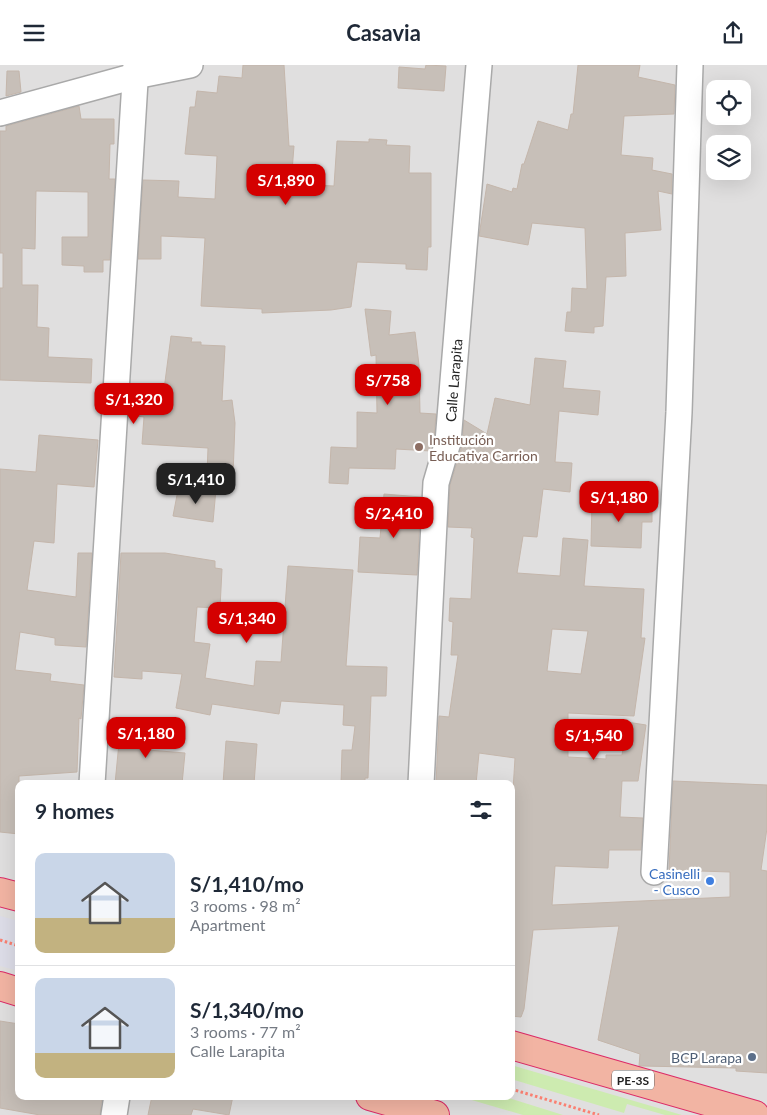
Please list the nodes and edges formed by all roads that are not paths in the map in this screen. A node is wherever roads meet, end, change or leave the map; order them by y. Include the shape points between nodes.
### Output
1 (190, 65) edge
2 (479, 65) edge
3 (690, 65) edge
4 (136, 71) edge
5 (0, 113) edge
6 (92, 780) edge
7 (421, 780) edge
8 (654, 872) dead end
9 (0, 892) edge
10 (15, 896) edge
11 (0, 986) edge
12 (15, 991) edge
13 (515, 1046) edge
14 (116, 1100) edge
15 (384, 1100) edge
16 (114, 1115) edge
17 (435, 1115) edge
18 (755, 1115) edge

1 - 4 street
2 - 7 street, Calle Larapita via 448,442 435,491
3 - 8 street via 679,412
4 - 5 street
4 - 6 street
9 - 10 highway
11 - 12 highway
13 - 18 highway, PE-3S
14 - 16 street
15 - 17 highway

